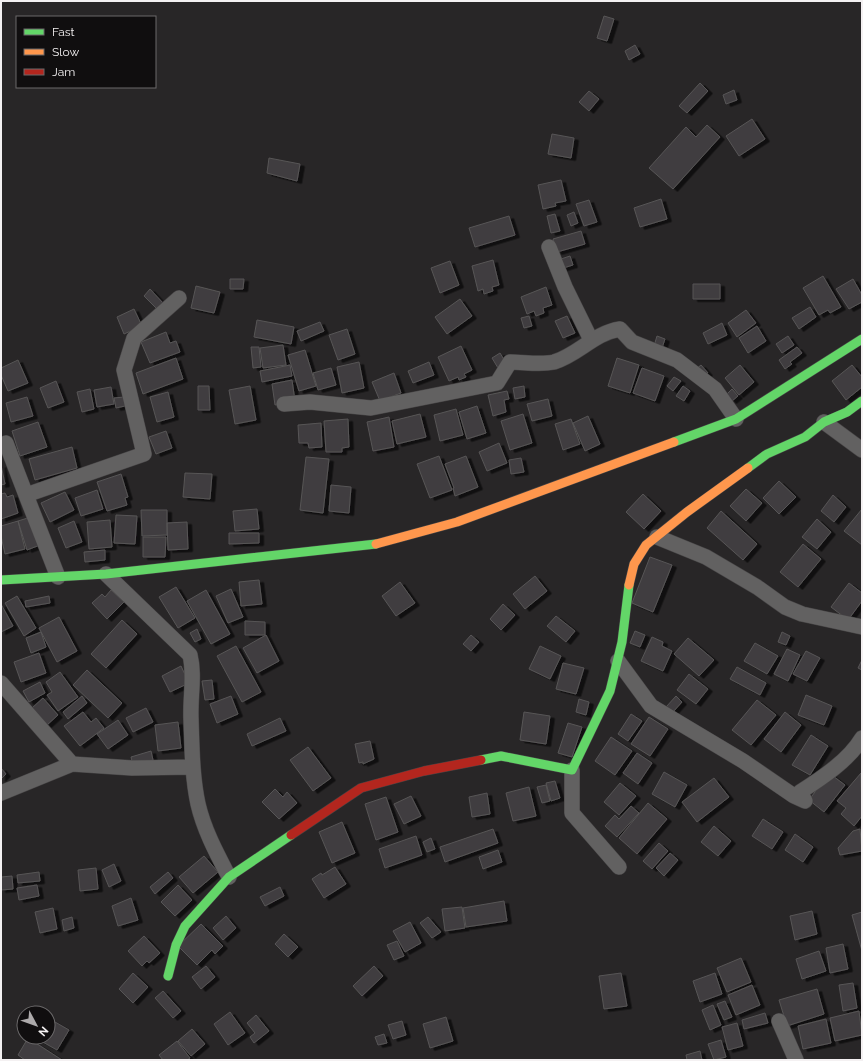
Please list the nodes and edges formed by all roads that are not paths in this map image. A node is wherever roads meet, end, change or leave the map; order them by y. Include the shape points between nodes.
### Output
1 (549, 247) dead end
2 (179, 298) dead end
3 (862, 339) edge
4 (591, 340) junction
5 (862, 401) edge
6 (284, 404) dead end
7 (736, 419) junction
8 (824, 422) junction
9 (6, 443) dead end
10 (862, 450) edge
11 (26, 495) junction
12 (657, 536) junction
13 (106, 574) junction
14 (58, 577) junction
15 (1, 580) edge
16 (862, 627) edge
17 (618, 661) junction
18 (1, 683) edge
19 (862, 738) edge
20 (72, 764) junction
21 (192, 767) junction
22 (572, 770) junction
23 (1, 793) edge
24 (619, 867) dead end
25 (229, 877) junction
26 (168, 976) dead end
27 (779, 1021) dead end
28 (796, 1060) edge

1 - 4 street via 564,287
2 - 11 street via 134,338 124,370 144,454
3 - 7 street
4 - 6 street via 571,354 553,362 510,362 497,383 408,402 371,408 310,402
4 - 7 street via 608,331 620,330 632,342 677,360 715,388
5 - 8 street via 847,412
7 - 13 street via 457,522 384,543
8 - 10 street
8 - 12 street via 805,437 767,454
9 - 11 street
11 - 14 street
12 - 16 street via 706,557 785,607 802,614
12 - 17 street via 646,545 634,564
13 - 14 street
13 - 21 street via 190,655 193,666
14 - 15 street
17 - 19 street via 651,706 805,802 800,792 815,783 855,749
17 - 22 street via 610,691
18 - 20 street
20 - 21 street via 132,768
20 - 23 street
21 - 25 street via 198,805 211,842
22 - 24 street via 572,813
22 - 25 street via 501,756 424,771 361,788
25 - 26 street via 185,926 176,945
27 - 28 street

